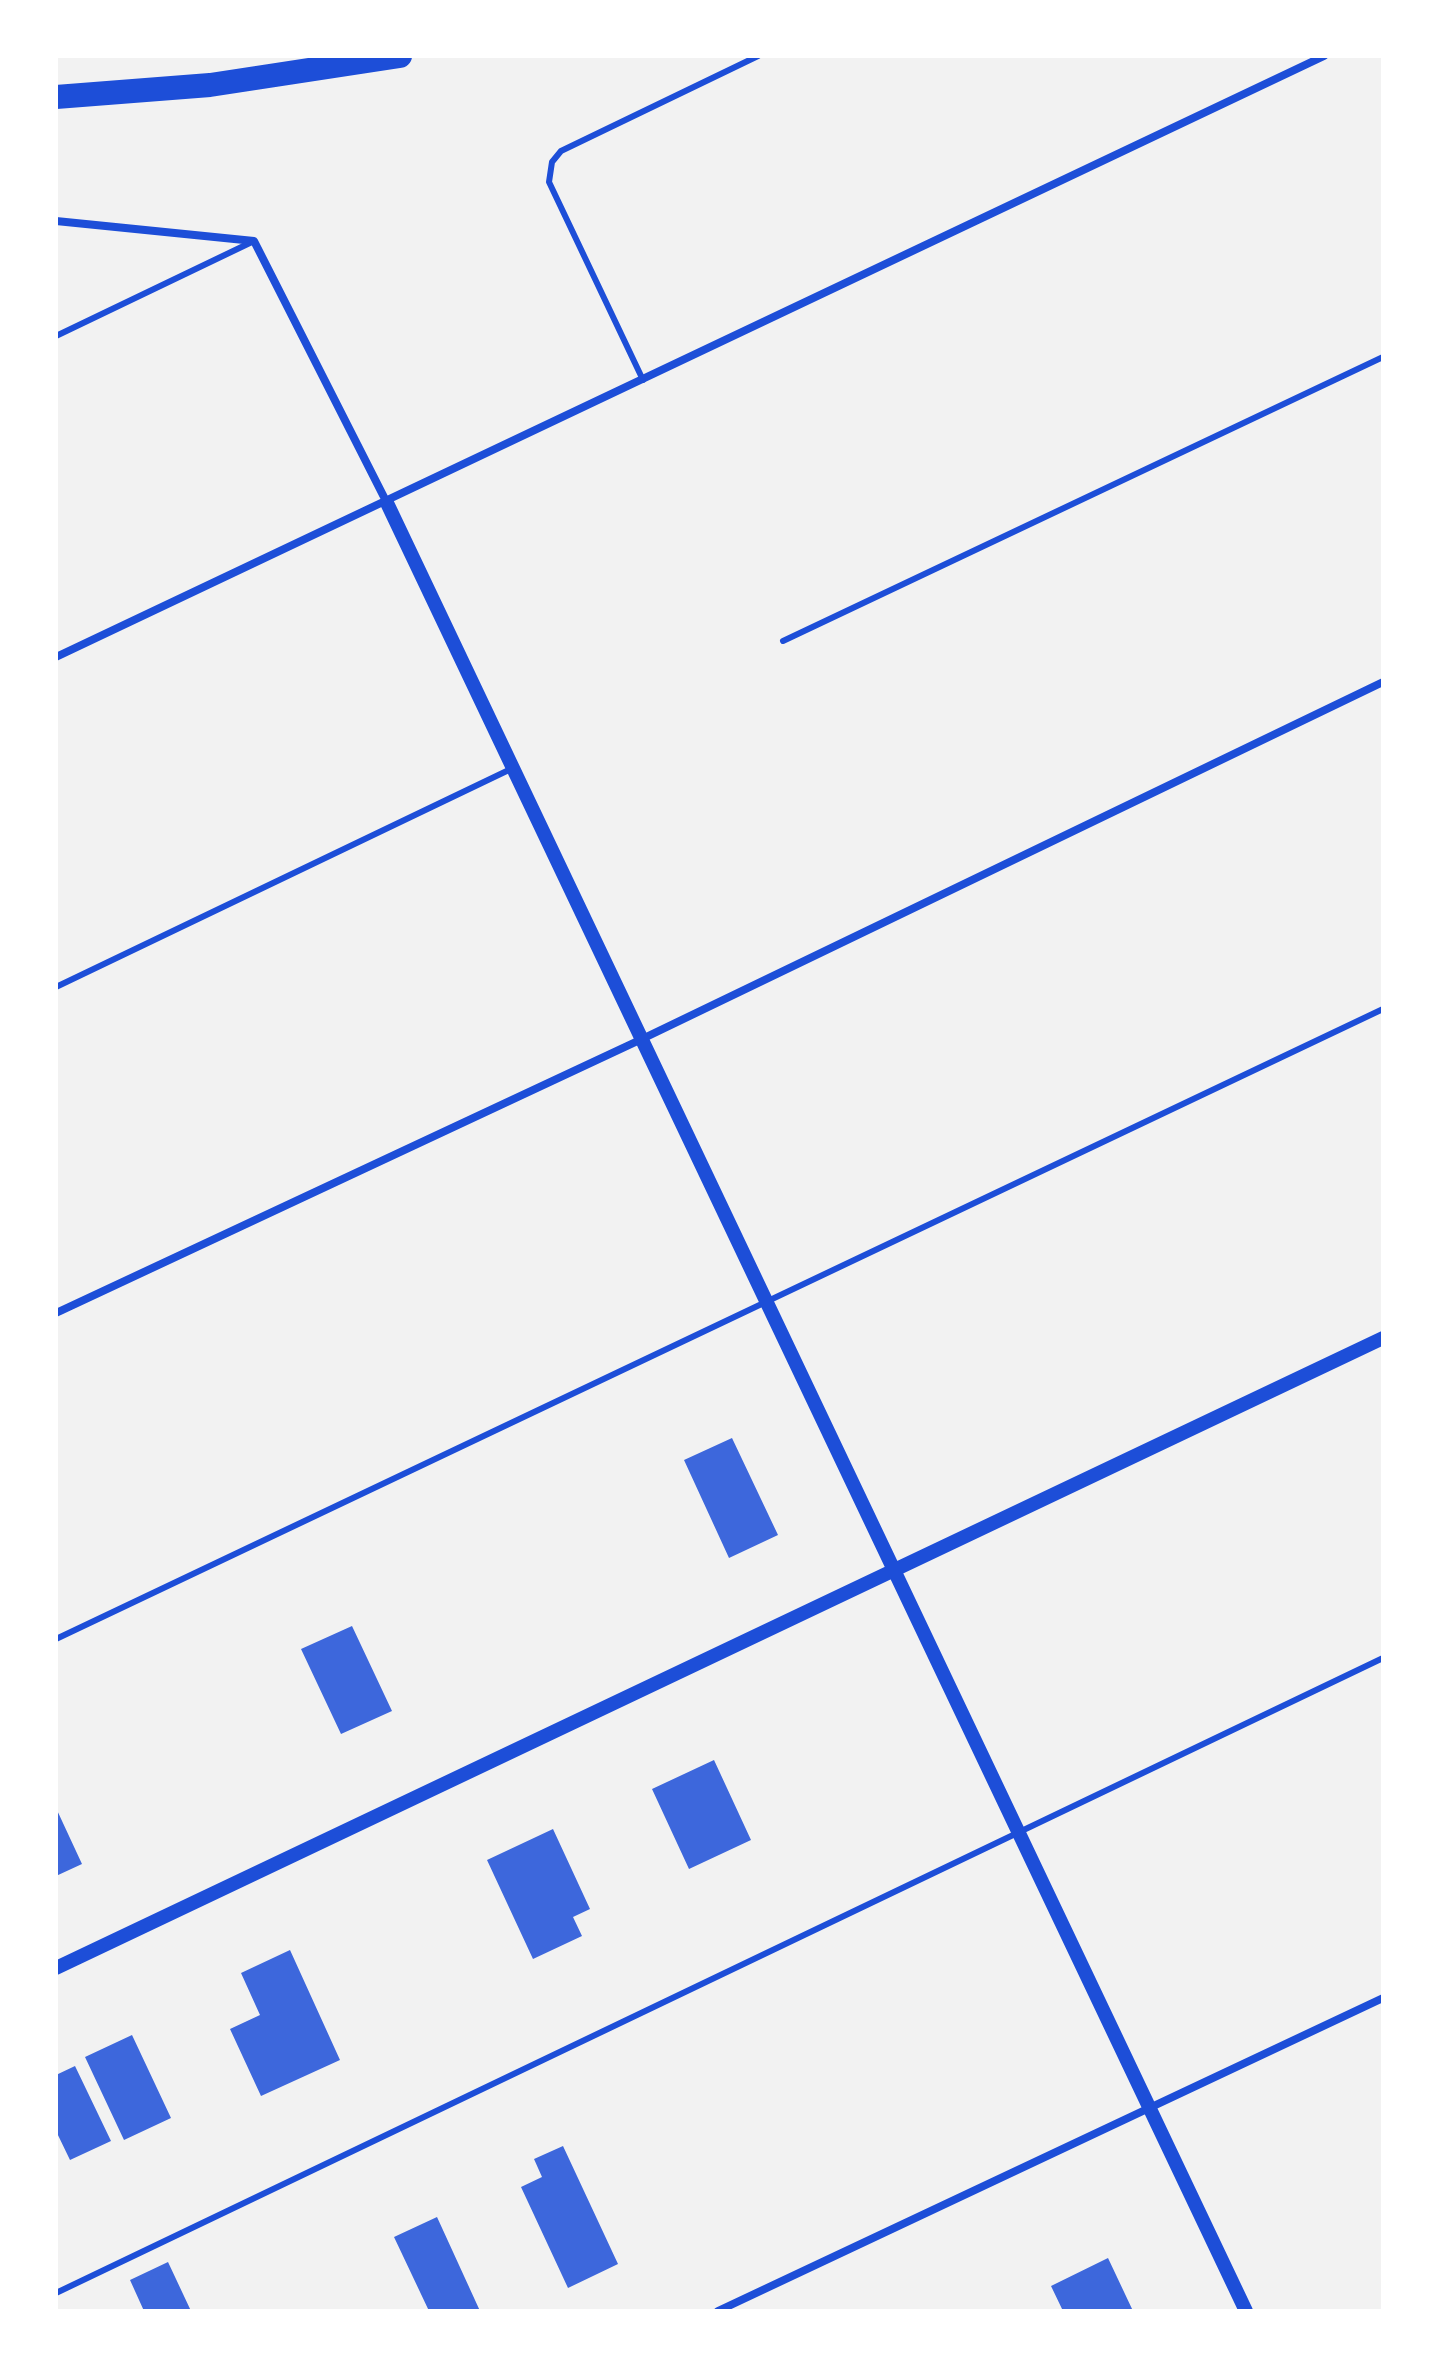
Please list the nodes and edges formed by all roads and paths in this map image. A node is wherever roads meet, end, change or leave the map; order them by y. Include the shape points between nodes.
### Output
1 (400, 56) edge
2 (758, 56) edge
3 (1324, 56) edge
4 (56, 97) edge
5 (56, 221) edge
6 (254, 241) junction
7 (56, 336) edge
8 (1383, 357) edge
9 (643, 380) junction
10 (387, 503) junction
11 (783, 641) dead end
12 (56, 657) edge
13 (1383, 682) edge
14 (513, 768) junction
15 (56, 987) edge
16 (1383, 1009) edge
17 (642, 1039) junction
18 (767, 1302) junction
19 (56, 1313) edge
20 (1383, 1338) edge
21 (894, 1571) junction
22 (56, 1639) edge
23 (1383, 1658) edge
24 (1019, 1832) junction
25 (56, 1968) edge
26 (1383, 1998) edge
27 (1150, 2108) junction
28 (56, 2293) edge
29 (718, 2311) edge
30 (1246, 2311) edge

1 - 4 highway via 210,85
2 - 9 lane via 561,151 552,162 549,182
3 - 9 street
5 - 6 street
6 - 7 lane
6 - 10 street
8 - 11 lane
9 - 10 street
10 - 12 street
10 - 14 street
13 - 17 street
14 - 15 lane
14 - 17 street
16 - 18 lane
17 - 18 street
17 - 19 street
18 - 21 street
18 - 22 lane
20 - 21 street
21 - 24 street
21 - 25 street
23 - 24 lane
24 - 27 street
24 - 28 lane
26 - 27 street
27 - 29 street
27 - 30 street

